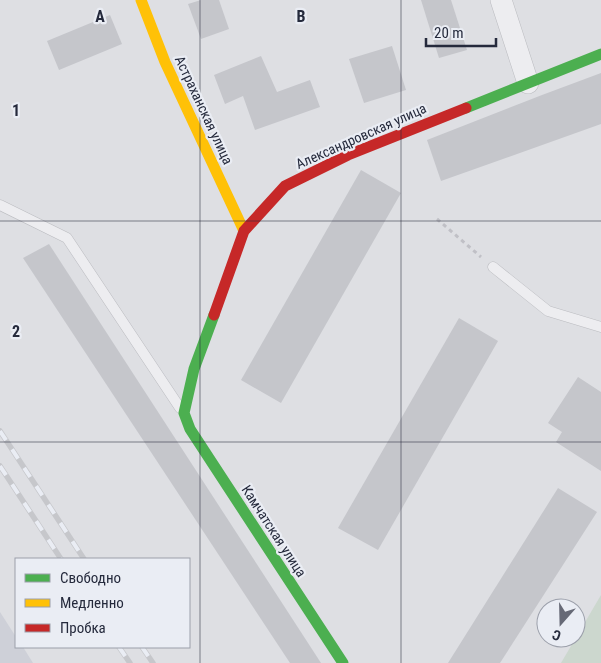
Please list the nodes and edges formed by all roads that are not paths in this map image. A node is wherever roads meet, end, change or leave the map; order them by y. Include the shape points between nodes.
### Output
1 (141, 0) edge
2 (501, 0) edge
3 (601, 54) edge
4 (528, 83) junction
5 (0, 205) edge
6 (244, 231) junction
7 (493, 267) road end
8 (601, 327) edge
9 (184, 413) junction
10 (343, 663) edge

1 - 6 street, Астраханская улица via 165,62
2 - 4 street
3 - 4 street, Александровская улица
4 - 6 street, Александровская улица via 348,155 285,186
5 - 9 lane via 67,238
6 - 9 street, Александровская улица via 194,369
7 - 8 lane via 548,311
9 - 10 street, Камчатская улица via 190,429

